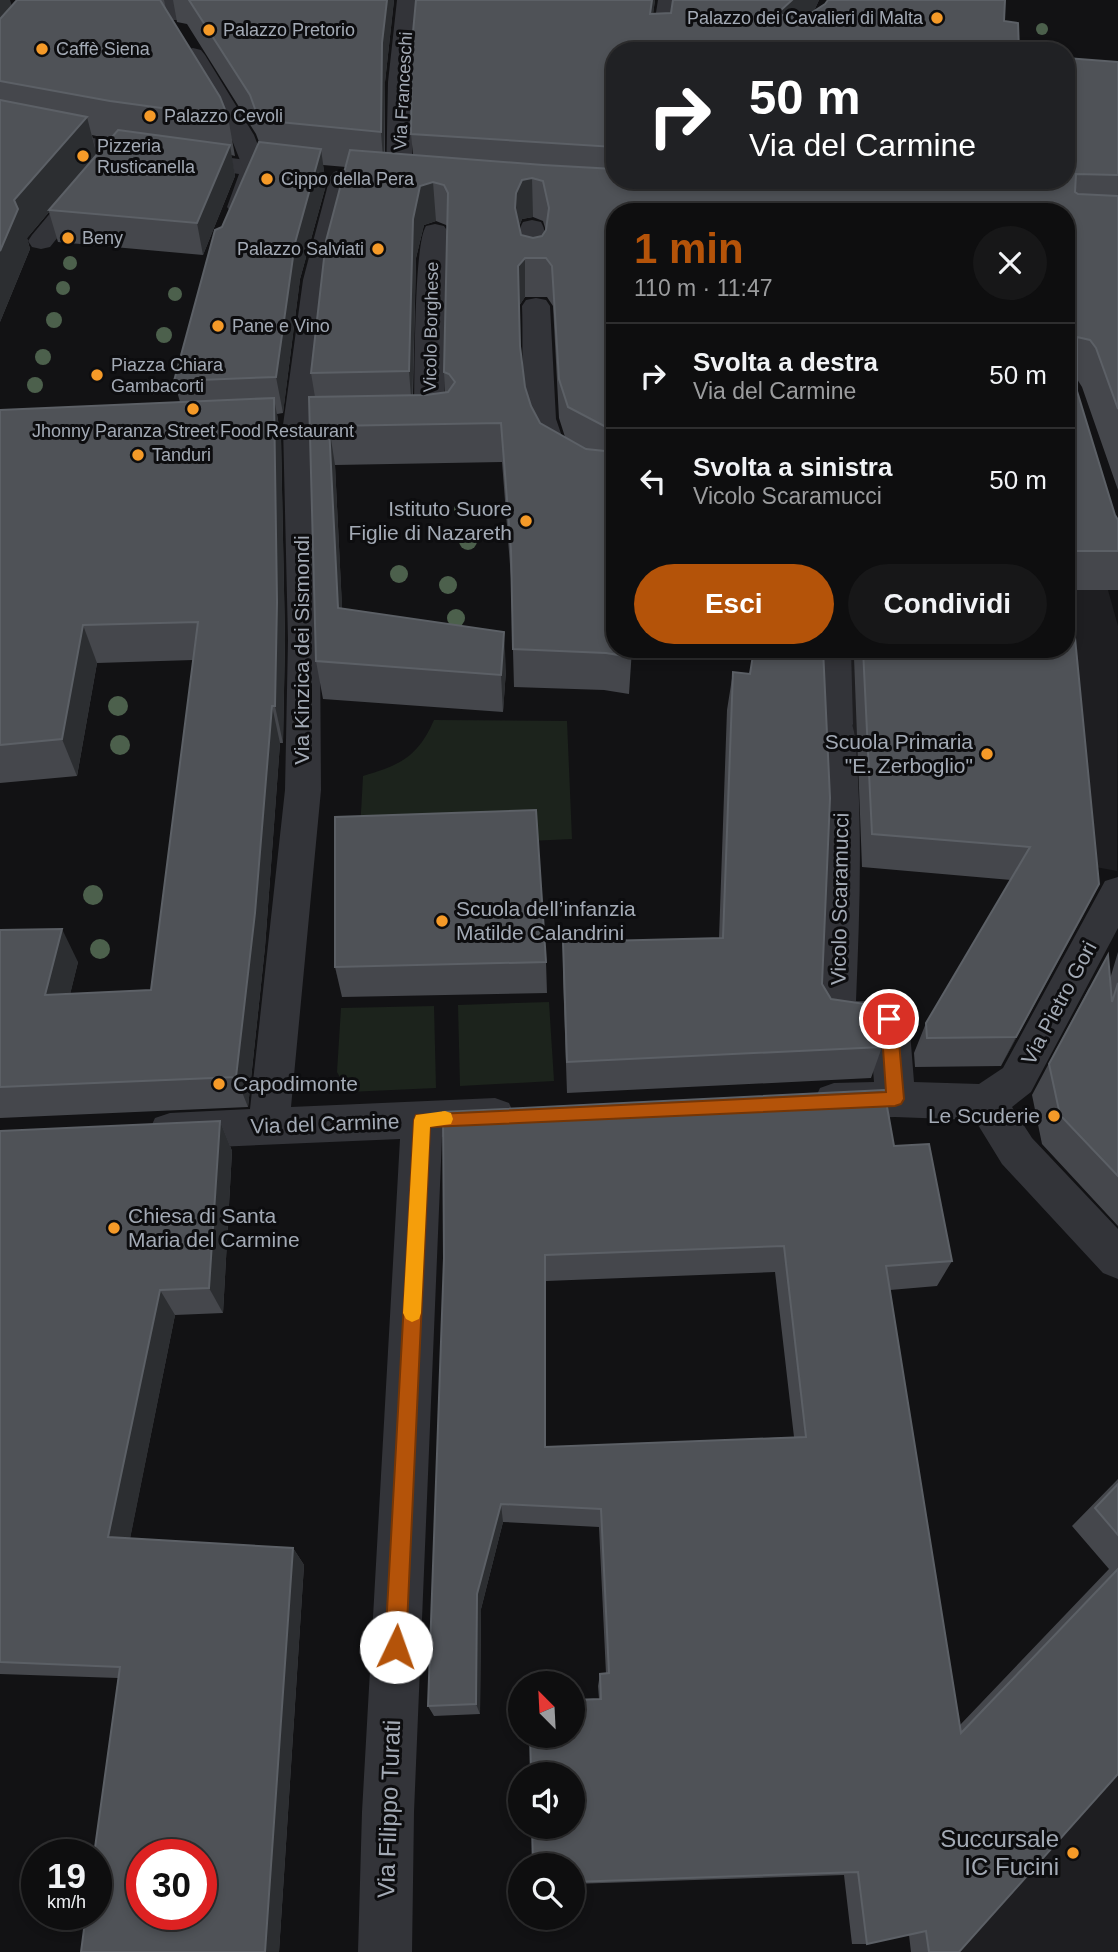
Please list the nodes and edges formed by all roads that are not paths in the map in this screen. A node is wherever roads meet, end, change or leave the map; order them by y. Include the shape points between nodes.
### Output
1 (408, 0) edge
2 (666, 0) edge
3 (171, 15) edge
4 (659, 42) edge
5 (0, 128) edge
6 (119, 150) junction
7 (254, 168) junction
8 (381, 181) junction
9 (232, 224) edge
10 (532, 228) dead end
11 (435, 232) dead end
12 (41, 242) dead end
13 (533, 267) edge
14 (536, 306) dead end
15 (424, 423) edge
16 (606, 480) edge
17 (834, 658) edge
18 (1118, 892) edge
19 (895, 1099) junction
20 (986, 1102) junction
21 (799, 1103) edge
22 (529, 1115) edge
23 (422, 1120) junction
24 (268, 1126) junction
25 (134, 1133) edge
26 (1118, 1259) edge
27 (386, 1952) edge

1 - 8 street, Via Franceschi via 400,82
2 - 4 lane
3 - 7 street via 235,123
5 - 6 street via 34,138
6 - 7 street
6 - 12 street
7 - 8 street
7 - 9 street
8 - 24 street, Via Kinzica dei Sismondi via 316,280 298,425 303,790
10 - 13 street
11 - 15 street, Vicolo Borghese
14 - 16 street via 536,419 553,453
17 - 19 street, Vicolo Scaramucci via 843,878 836,1017 889,1019
18 - 20 street, Via Pietro Gori via 1017,1080
19 - 20 street
19 - 21 street
20 - 26 street via 1017,1151
22 - 23 street, Via del Carmine
23 - 24 street, Via del Carmine
23 - 27 street, Via Filippo Turati via 388,1812
24 - 25 street, Via del Carmine

